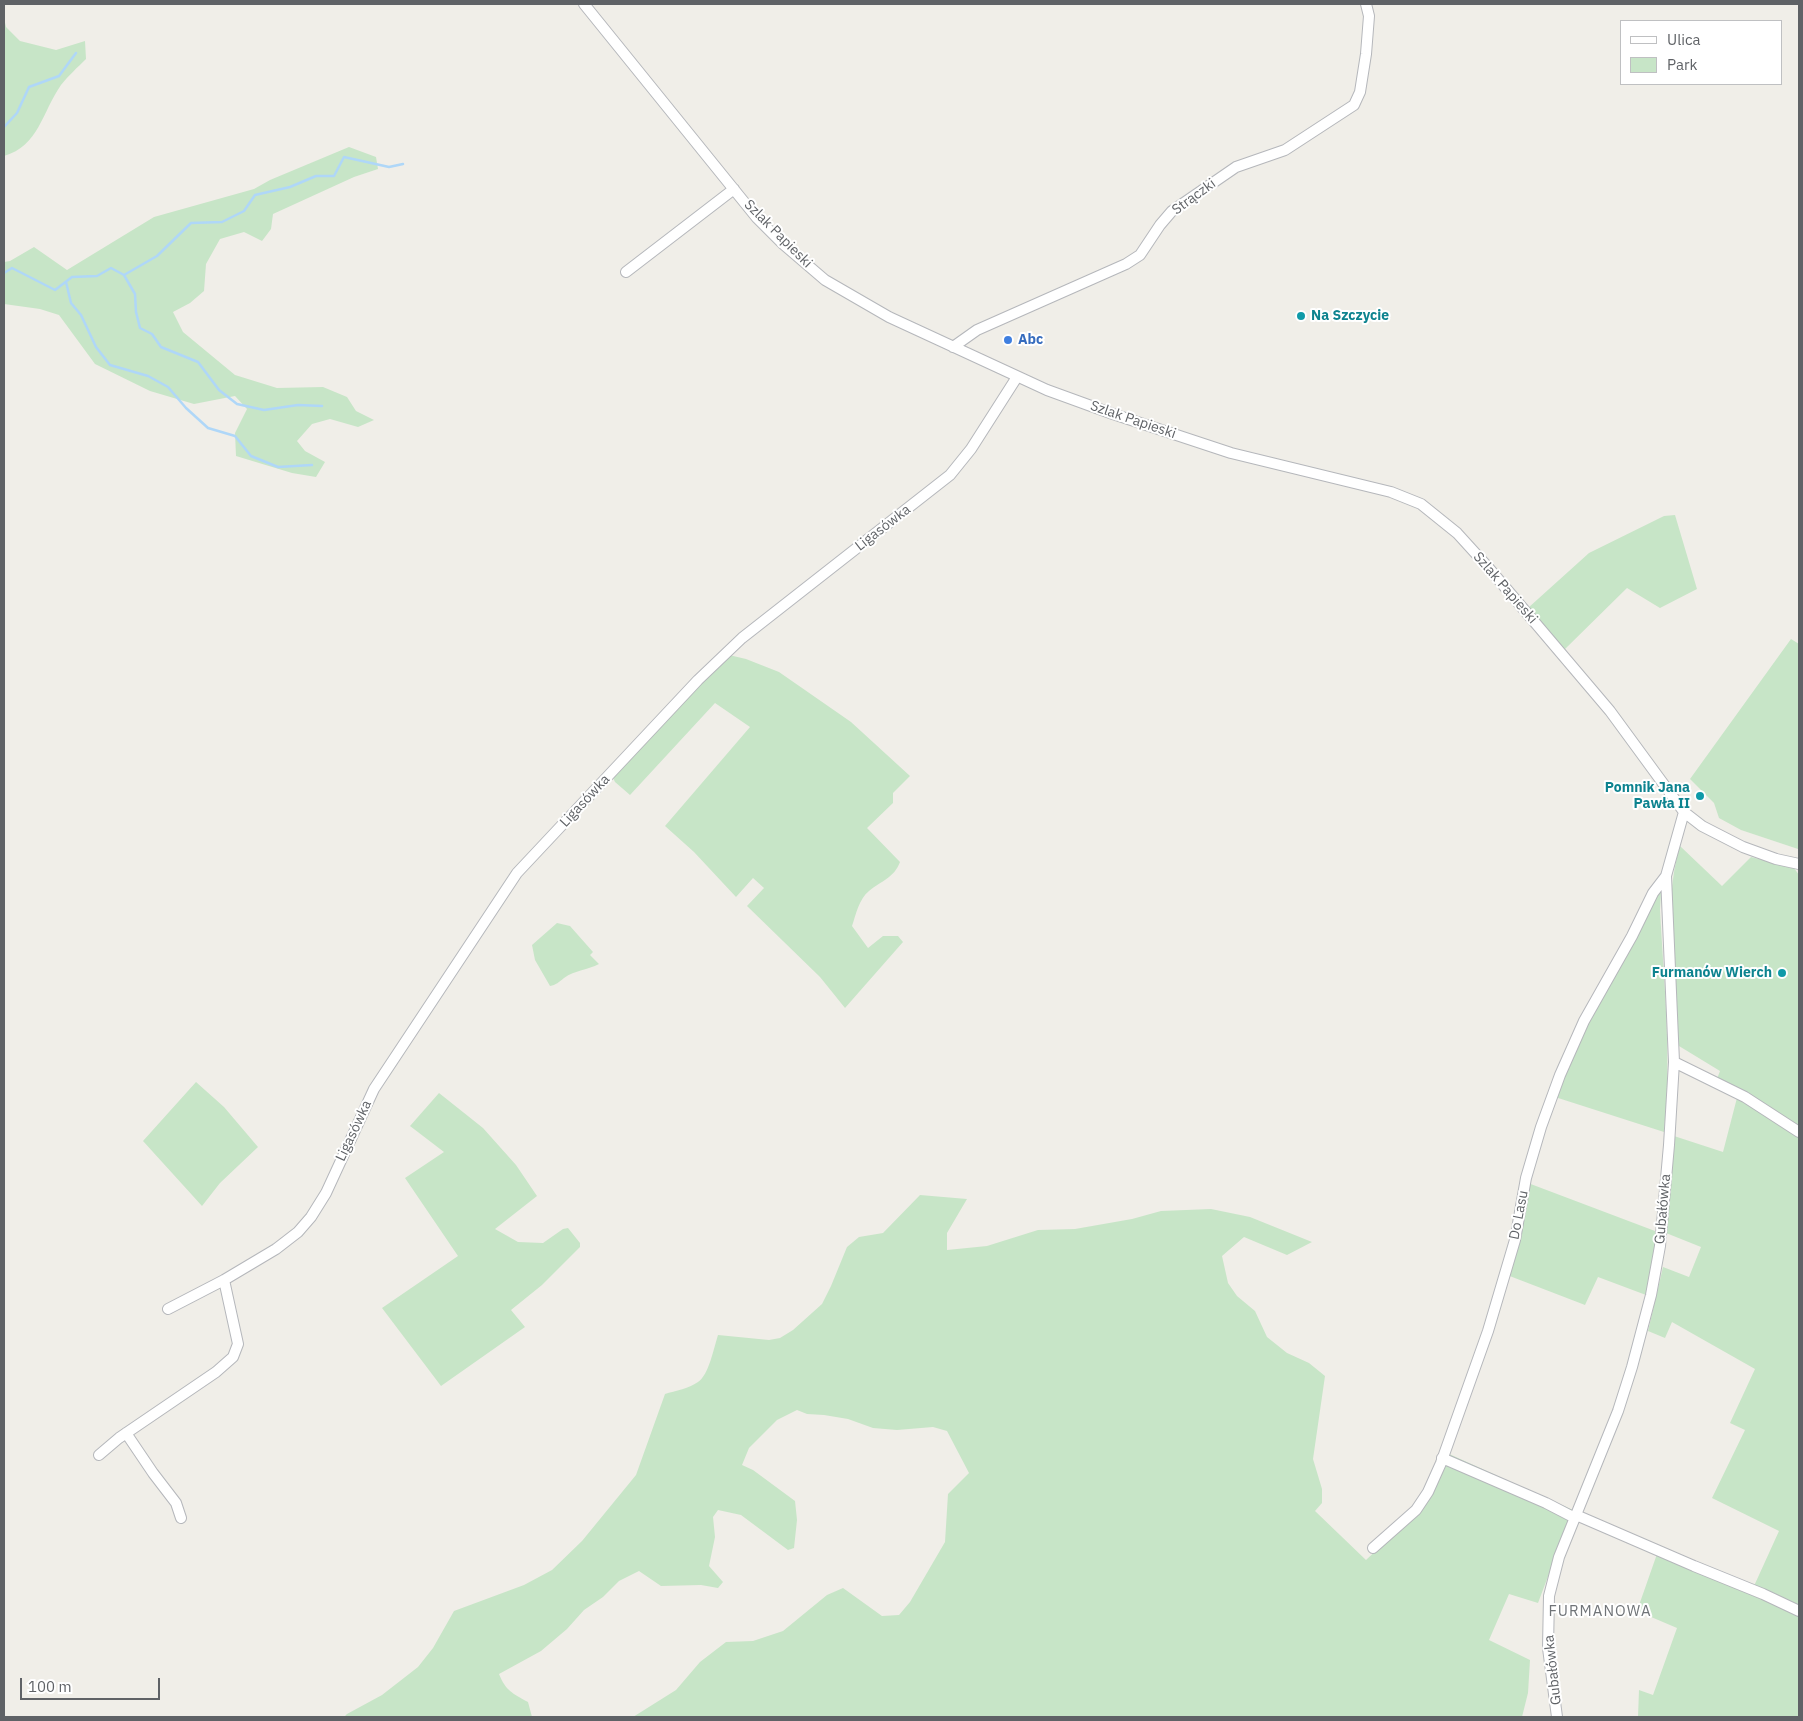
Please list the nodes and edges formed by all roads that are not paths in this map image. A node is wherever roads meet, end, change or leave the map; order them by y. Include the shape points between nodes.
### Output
1 (584, 4) edge
2 (1366, 4) edge
3 (734, 189) junction
4 (626, 272) dead end
5 (952, 347) junction
6 (1017, 377) junction
7 (1684, 812) junction
8 (1799, 864) edge
9 (1666, 876) junction
10 (1674, 1062) junction
11 (1799, 1132) edge
12 (224, 1280) junction
13 (168, 1310) dead end
14 (126, 1433) junction
15 (99, 1455) dead end
16 (1442, 1458) junction
17 (1576, 1517) junction
18 (181, 1518) dead end
19 (1373, 1548) dead end
20 (1799, 1611) edge
21 (1557, 1717) edge

1 - 3 street, Szlak Papieski
2 - 5 street, Strączki via 1369,16 1366,54 1360,92 1354,105 1285,150 1236,167 1172,210 1140,255 1126,264 977,330
3 - 4 street
3 - 5 street, Szlak Papieski via 779,240 825,280 889,317
5 - 6 street, Szlak Papieski
6 - 7 street, Szlak Papieski via 1113,414 1231,453 1391,492 1421,504 1457,533 1610,711
6 - 12 street, Ligasówka via 971,449 950,475 742,638 698,680 517,873 374,1088 326,1193 311,1217 276,1250
7 - 8 street via 1702,826 1743,847
7 - 9 street, Gubałówka
9 - 10 street, Gubałówka
9 - 16 street, Do Lasu via 1653,893 1584,1021 1557,1084 1526,1178 1515,1240 1488,1331
10 - 11 street via 1745,1097
10 - 17 street, Gubałówka via 1660,1246 1652,1295 1618,1411
12 - 13 street, Ligasówka
12 - 14 street via 237,1337 233,1357
14 - 15 street
14 - 18 street via 176,1503
16 - 17 street
16 - 19 street, Do Lasu via 1428,1492 1416,1510
17 - 20 street
17 - 21 street, Gubałówka via 1558,1557 1549,1596 1548,1648

